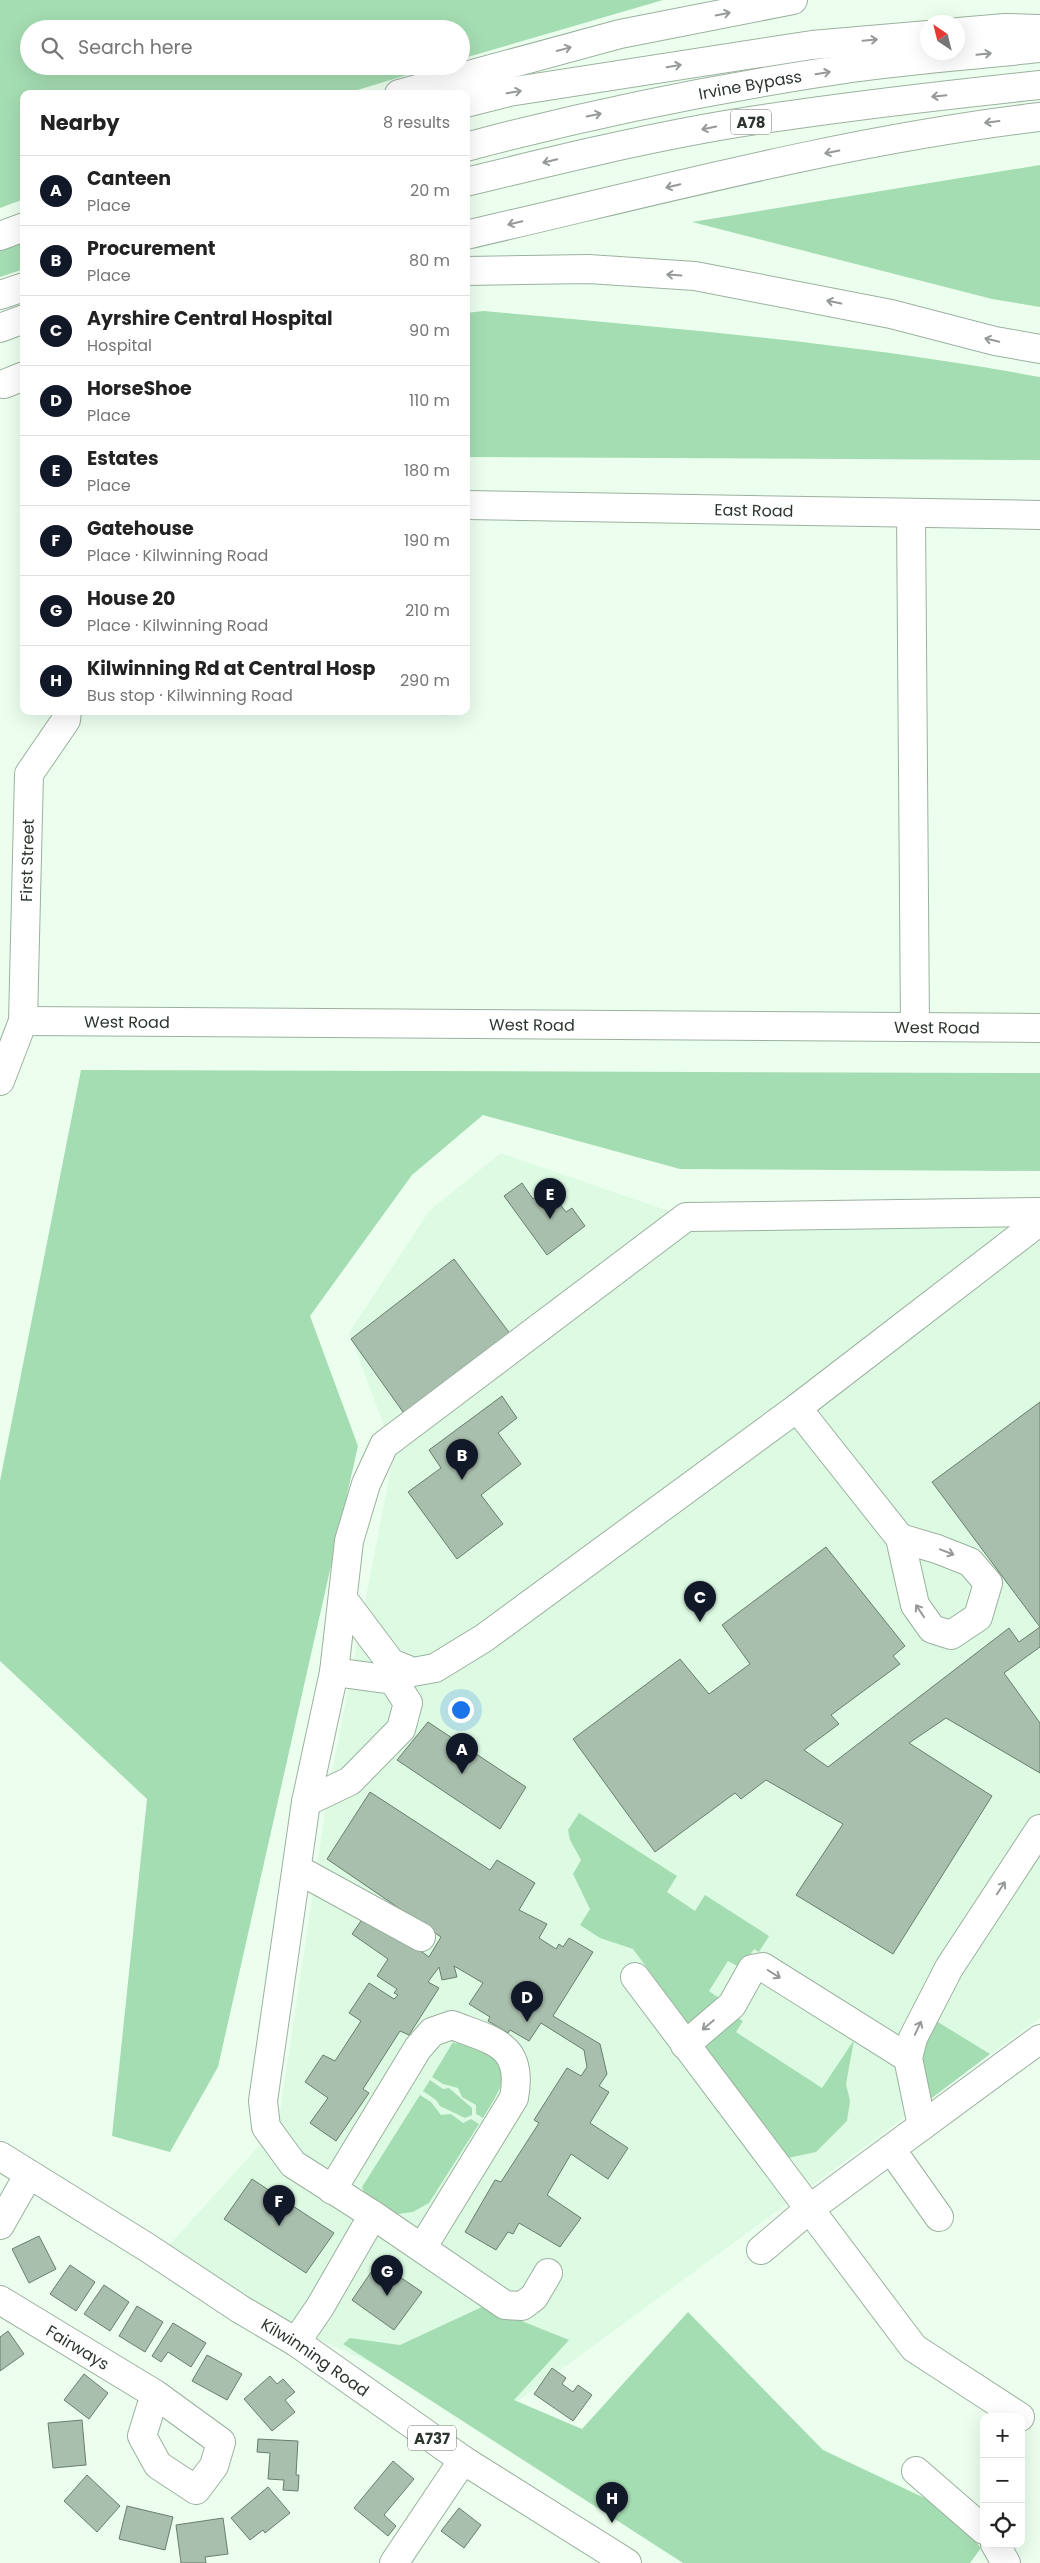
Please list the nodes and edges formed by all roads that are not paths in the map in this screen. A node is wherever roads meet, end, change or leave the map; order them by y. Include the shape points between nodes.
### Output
1 (793, 0) edge
2 (1040, 29) edge
3 (965, 31) edge
4 (920, 36) edge
5 (1040, 48) edge
6 (469, 75) edge
7 (470, 75) edge
8 (1040, 85) edge
9 (414, 90) edge
10 (470, 101) edge
11 (1040, 117) edge
12 (470, 146) edge
13 (470, 181) edge
14 (20, 221) edge
15 (20, 228) edge
16 (0, 229) edge
17 (470, 234) edge
18 (0, 236) edge
19 (470, 271) edge
20 (20, 288) edge
21 (0, 295) edge
22 (20, 320) edge
23 (0, 328) edge
24 (1040, 349) edge
25 (470, 505) edge
26 (911, 512) junction
27 (1040, 514) edge
28 (66, 715) edge
29 (23, 1021) junction
30 (915, 1027) junction
31 (1040, 1028) edge
32 (0, 1080) edge
33 (996, 1212) junction
34 (1040, 1212) edge
35 (1040, 1221) edge
36 (995, 1256) junction
37 (796, 1408) junction
38 (900, 1538) dead end
39 (343, 1598) junction
40 (334, 1672) junction
41 (306, 1802) junction
42 (1040, 1829) edge
43 (296, 1869) junction
44 (421, 1937) dead end
45 (635, 1977) dead end
46 (1040, 2039) edge
47 (685, 2045) junction
48 (908, 2058) junction
49 (922, 2126) junction
50 (891, 2149) junction
51 (0, 2156) edge
52 (29, 2174) junction
53 (332, 2190) junction
54 (808, 2210) junction
55 (373, 2215) junction
56 (939, 2217) dead end
57 (0, 2225) edge
58 (422, 2248) junction
59 (761, 2250) dead end
60 (548, 2273) dead end
61 (0, 2300) edge
62 (296, 2342) junction
63 (155, 2394) dead end
64 (1015, 2413) edge
65 (1025, 2420) edge
66 (1040, 2430) edge
67 (463, 2460) junction
68 (916, 2471) dead end
69 (980, 2527) edge
70 (997, 2548) edge
71 (394, 2563) edge
72 (627, 2563) edge
73 (1006, 2563) edge

7 -> 1 main road via 620,34
2 - 3 main road
10 -> 4 main road via 509,92 802,46
12 -> 5 main road, Irvine Bypass / A78 via 546,125 703,93 853,68
9 -> 6 main road
8 -> 13 main road, A78 via 902,100 725,125
11 -> 17 main road via 965,126 773,163
14 - 16 main road
15 - 18 main road
24 -> 19 main road via 882,312 695,276 588,269
20 - 21 main road
22 - 23 main road
25 - 26 main road, East Road
26 - 27 main road, East Road
26 - 30 main road
28 - 29 main road, First Street via 66,720 28,774
29 - 30 main road, West Road
29 - 32 main road
30 - 31 main road, West Road
33 - 34 main road
33 - 36 main road
33 - 39 main road via 686,1216 384,1445 366,1484 349,1541
35 - 36 main road
36 - 37 main road
37 - 38 main road
37 - 39 main road via 484,1638 435,1668 413,1672 391,1663
39 - 40 main road
40 - 41 main road
40 - 41 main road via 393,1680 408,1703 401,1729 350,1781
41 - 43 main road
48 -> 42 main road via 913,2038 944,1976
43 - 44 main road
43 - 53 main road via 263,2101 266,2127 282,2151 293,2164
45 - 47 main road
46 - 49 main road
47 - 48 main road via 732,2005 752,1969 762,1966
47 - 54 main road
48 - 49 main road
49 - 50 main road
50 - 54 main road
50 - 56 main road
51 - 52 main road, Kilwinning Road / A737
52 - 57 main road
52 - 62 main road, Kilwinning Road / A737
53 - 55 main road
53 - 58 main road via 418,2048 432,2032 452,2025 493,2040 511,2056 518,2078 514,2098
54 - 59 main road
54 - 64 main road via 914,2348
55 - 58 main road
55 - 62 main road
58 - 60 main road via 505,2304 522,2306 534,2297
61 - 63 main road, Fairways
62 - 67 main road, Kilwinning Road / A737
65 - 66 main road
67 - 71 main road
67 - 72 main road, Kilwinning Road / A737
68 - 69 main road
70 - 73 main road

